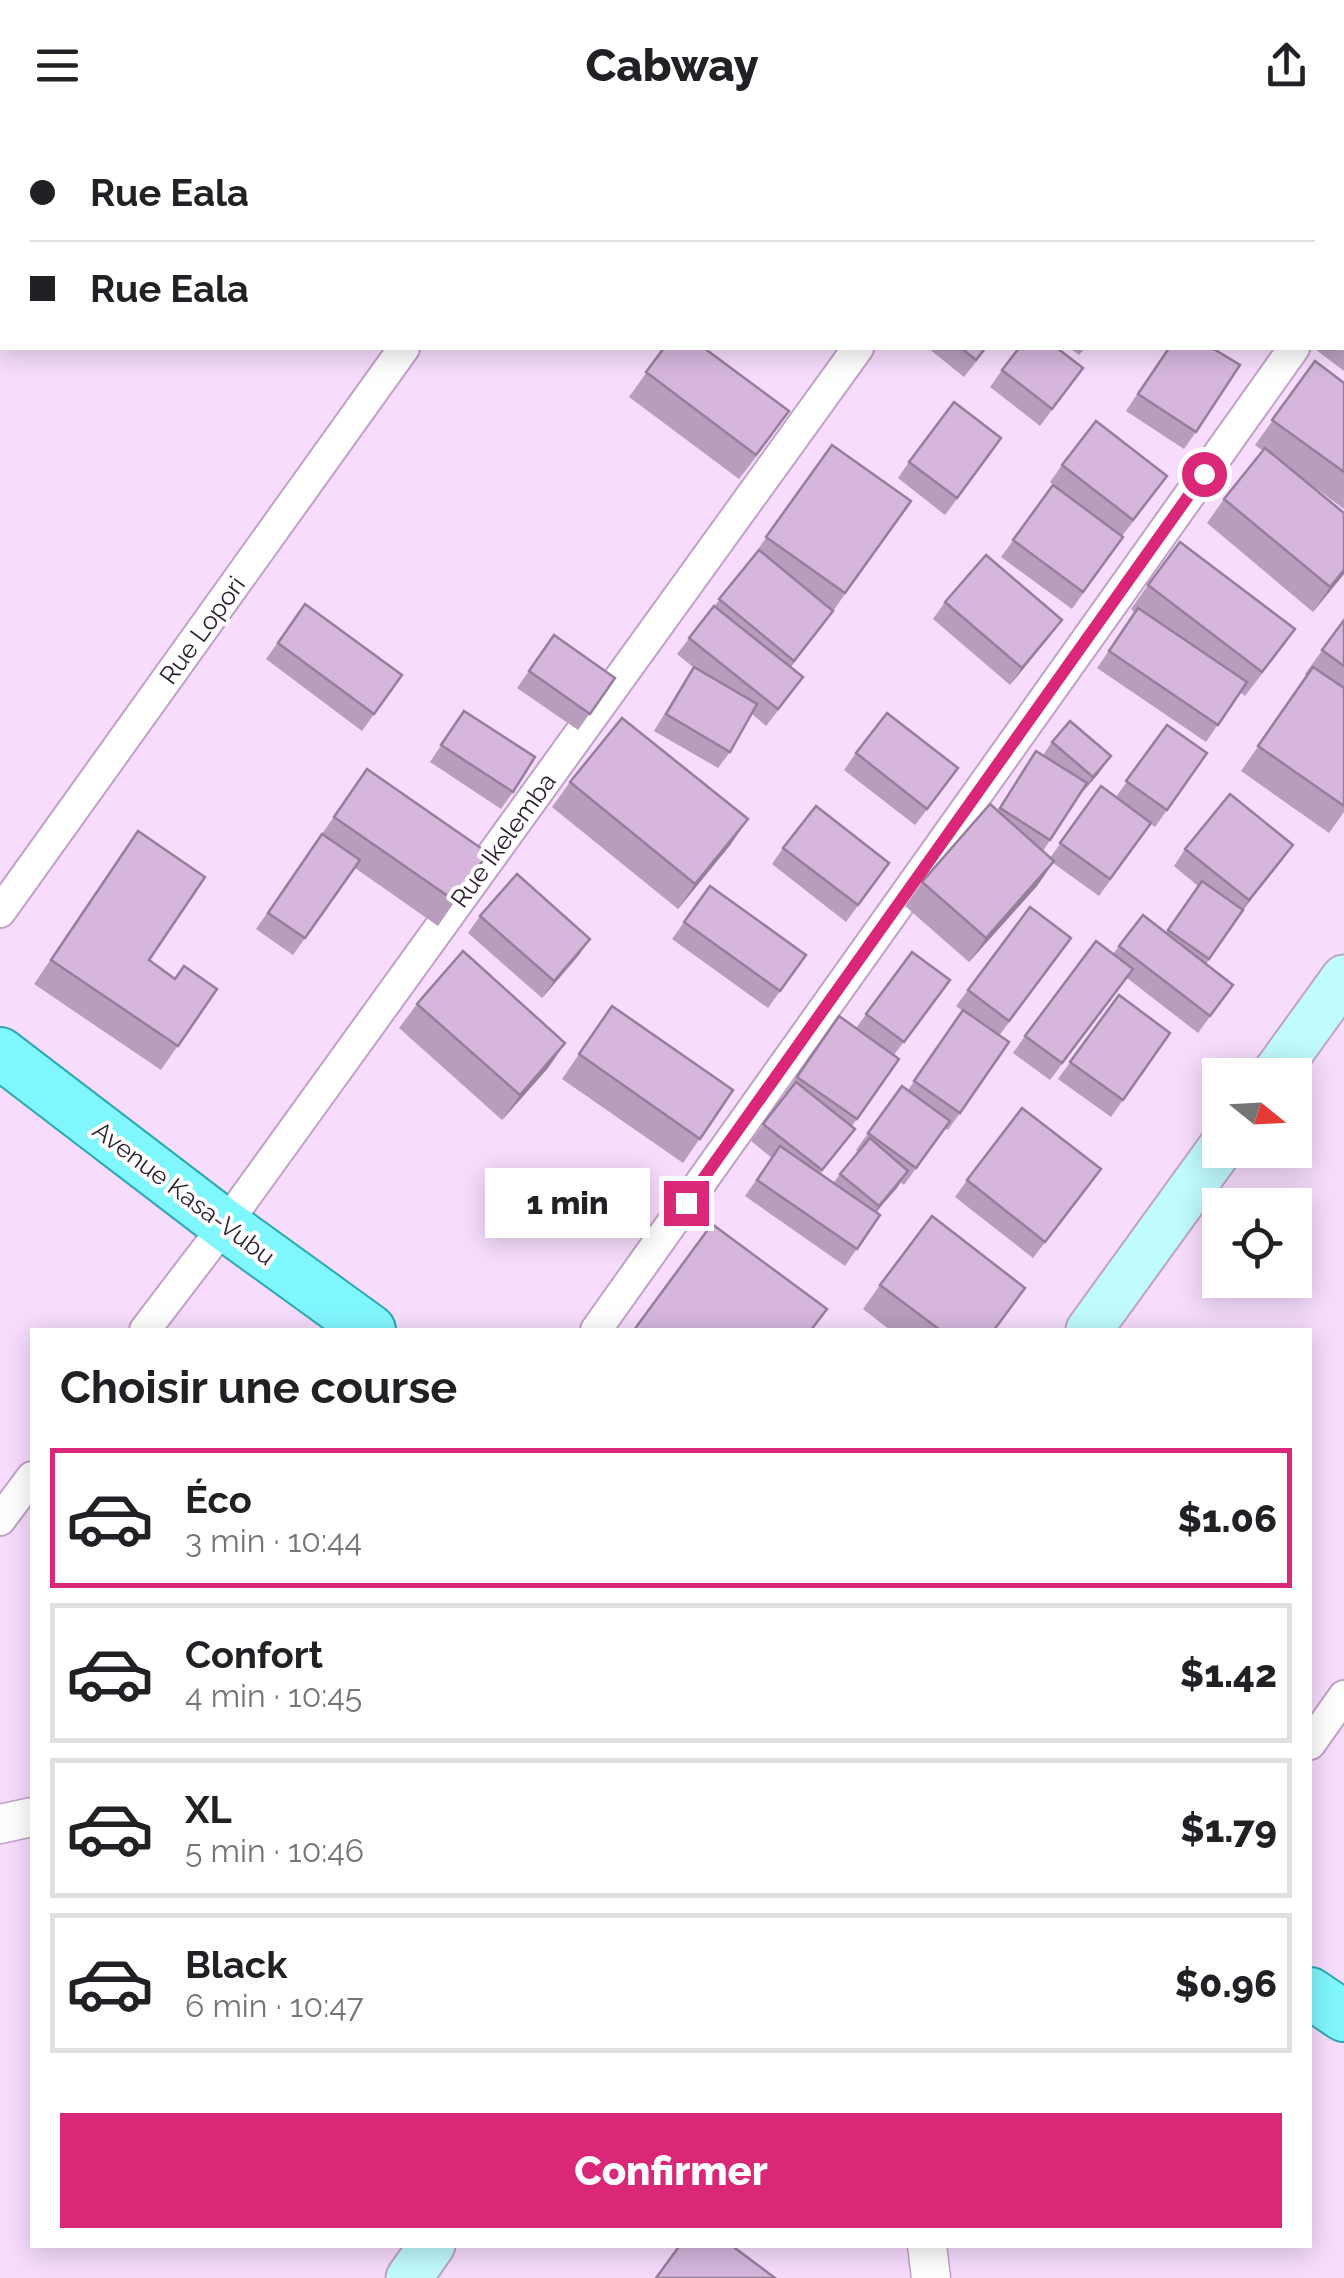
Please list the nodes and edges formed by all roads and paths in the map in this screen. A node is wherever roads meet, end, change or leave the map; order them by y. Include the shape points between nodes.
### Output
1 (403, 350) edge
2 (857, 350) edge
3 (1293, 350) edge
4 (0, 912) edge
5 (1344, 978) edge
6 (0, 1053) edge
7 (1286, 1058) edge
8 (1206, 1168) edge
9 (225, 1225) junction
10 (147, 1328) edge
11 (367, 1328) edge
12 (597, 1328) edge
13 (1090, 1328) edge
14 (30, 1480) edge
15 (0, 1520) edge
16 (1344, 1696) edge
17 (1312, 1741) edge
18 (30, 1817) edge
19 (0, 1824) edge
20 (1312, 1994) edge
21 (1344, 2016) edge
22 (430, 2248) edge
23 (926, 2248) edge
24 (408, 2278) edge
25 (931, 2278) edge

1 - 4 street, Rue Lopori
2 - 9 street, Rue Ikelemba
3 - 12 street
5 - 7 main road
6 - 9 main road, Avenue Kasa-Vubu
8 - 13 main road
9 - 10 street, Rue Ikelemba
9 - 11 main road, Avenue Kasa-Vubu
14 - 15 street
16 - 17 street
18 - 19 street
20 - 21 main road
22 - 24 main road
23 - 25 street

